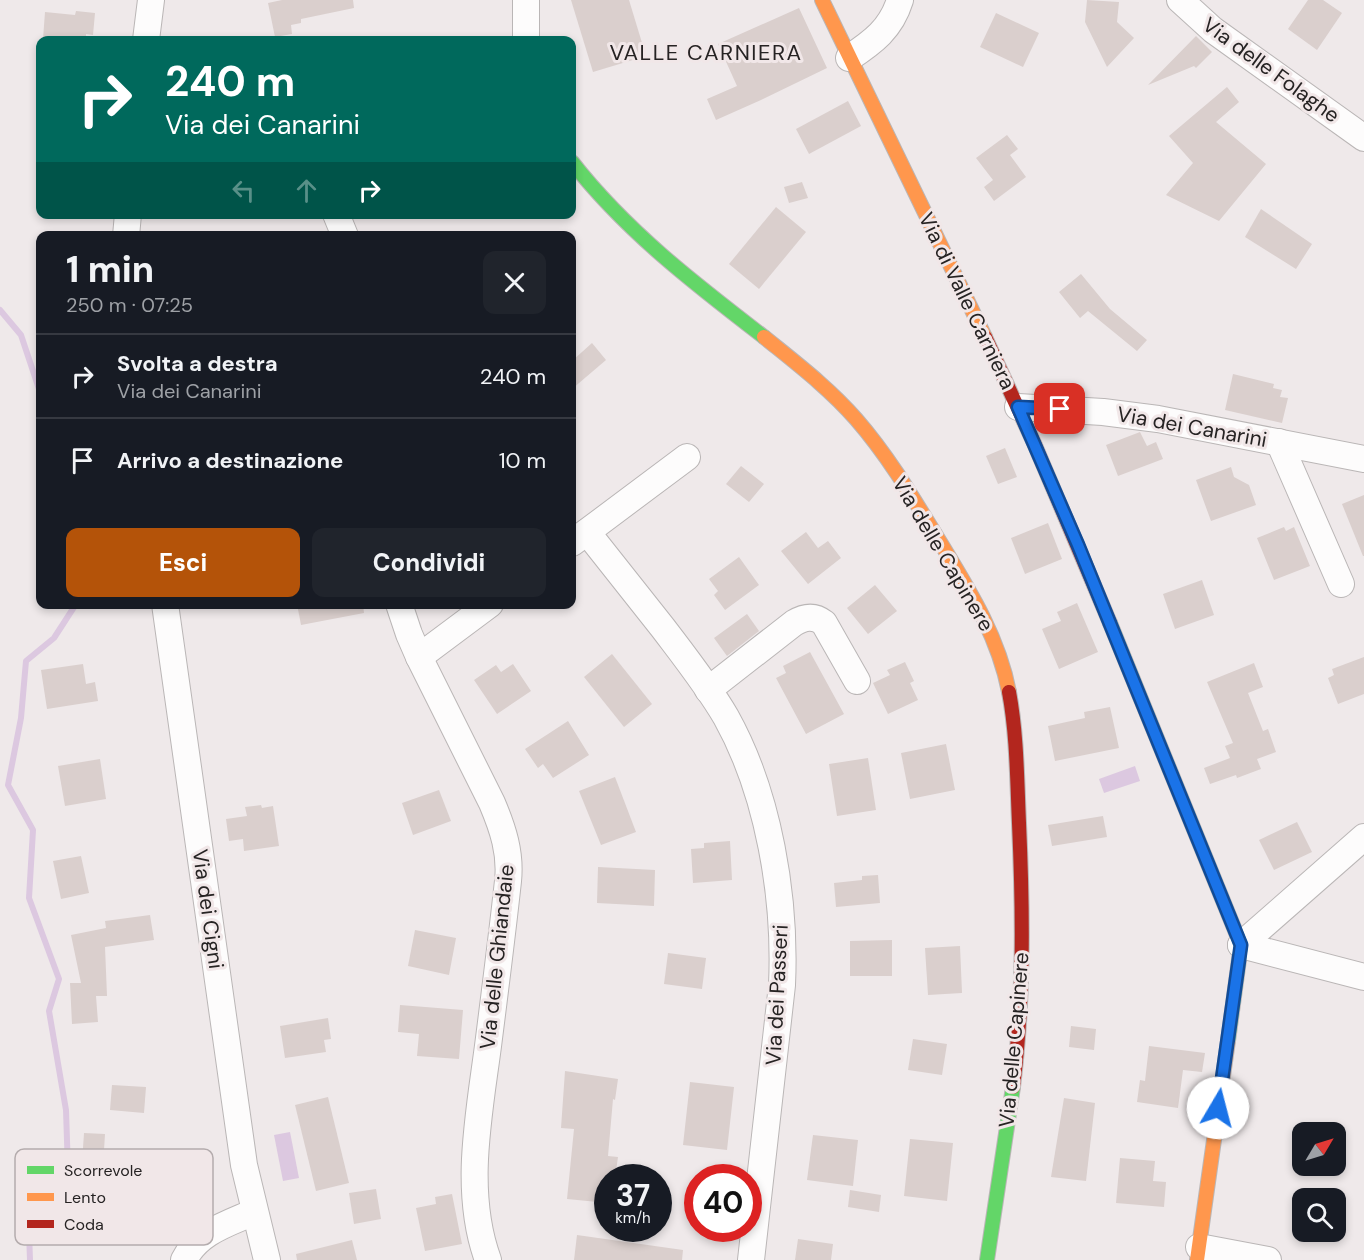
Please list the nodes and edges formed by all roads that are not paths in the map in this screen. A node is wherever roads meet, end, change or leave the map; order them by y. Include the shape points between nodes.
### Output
1 (151, 0) edge
2 (526, 0) edge
3 (822, 0) edge
4 (900, 0) edge
5 (1180, 0) edge
6 (146, 36) edge
7 (526, 36) edge
8 (849, 57) junction
9 (1364, 138) edge
10 (576, 167) edge
11 (1018, 407) junction
12 (1278, 442) junction
13 (687, 457) dead end
14 (1364, 459) edge
15 (579, 538) edge
16 (1341, 584) dead end
17 (166, 609) edge
18 (401, 609) edge
19 (483, 609) edge
20 (419, 657) junction
21 (857, 681) dead end
22 (708, 690) junction
23 (1364, 837) edge
24 (1241, 945) junction
25 (1364, 977) edge
26 (254, 1212) junction
27 (213, 1231) edge
28 (194, 1245) edge
29 (1198, 1254) edge
30 (184, 1260) edge
31 (267, 1260) edge
32 (488, 1260) edge
33 (751, 1260) edge
34 (987, 1260) edge
35 (1268, 1260) edge

1 - 6 street
2 - 7 street
3 - 8 street, Via di Valle Carniera
4 - 8 street via 879,36
5 - 9 street, Via delle Folaghe via 1213,30
8 - 11 street, Via di Valle Carniera
10 - 34 street, Via delle Capinere via 639,234 798,363 852,414 919,508 961,576 1001,657 1016,740 1023,953 1017,1047
11 - 12 street, Via dei Canarini via 1158,419
11 - 24 street, Via di Valle Carniera
12 - 14 street, Via dei Canarini
12 - 16 street
13 - 15 street, Via dei Passeri
15 - 22 street, Via dei Passeri
17 - 26 street, Via dei Cigni
18 - 20 street, Via delle Ghiandaie
19 - 20 street
20 - 32 street, Via delle Ghiandaie via 492,803 508,855 476,1138 477,1213
21 - 22 street via 824,623 806,618 794,623
22 - 33 street, Via dei Passeri via 730,726 757,795 774,862 782,925 781,1002
23 - 24 street
24 - 25 street
24 - 29 street
26 - 27 street
26 - 31 street, Via dei Cigni
28 - 30 street
29 - 35 street

